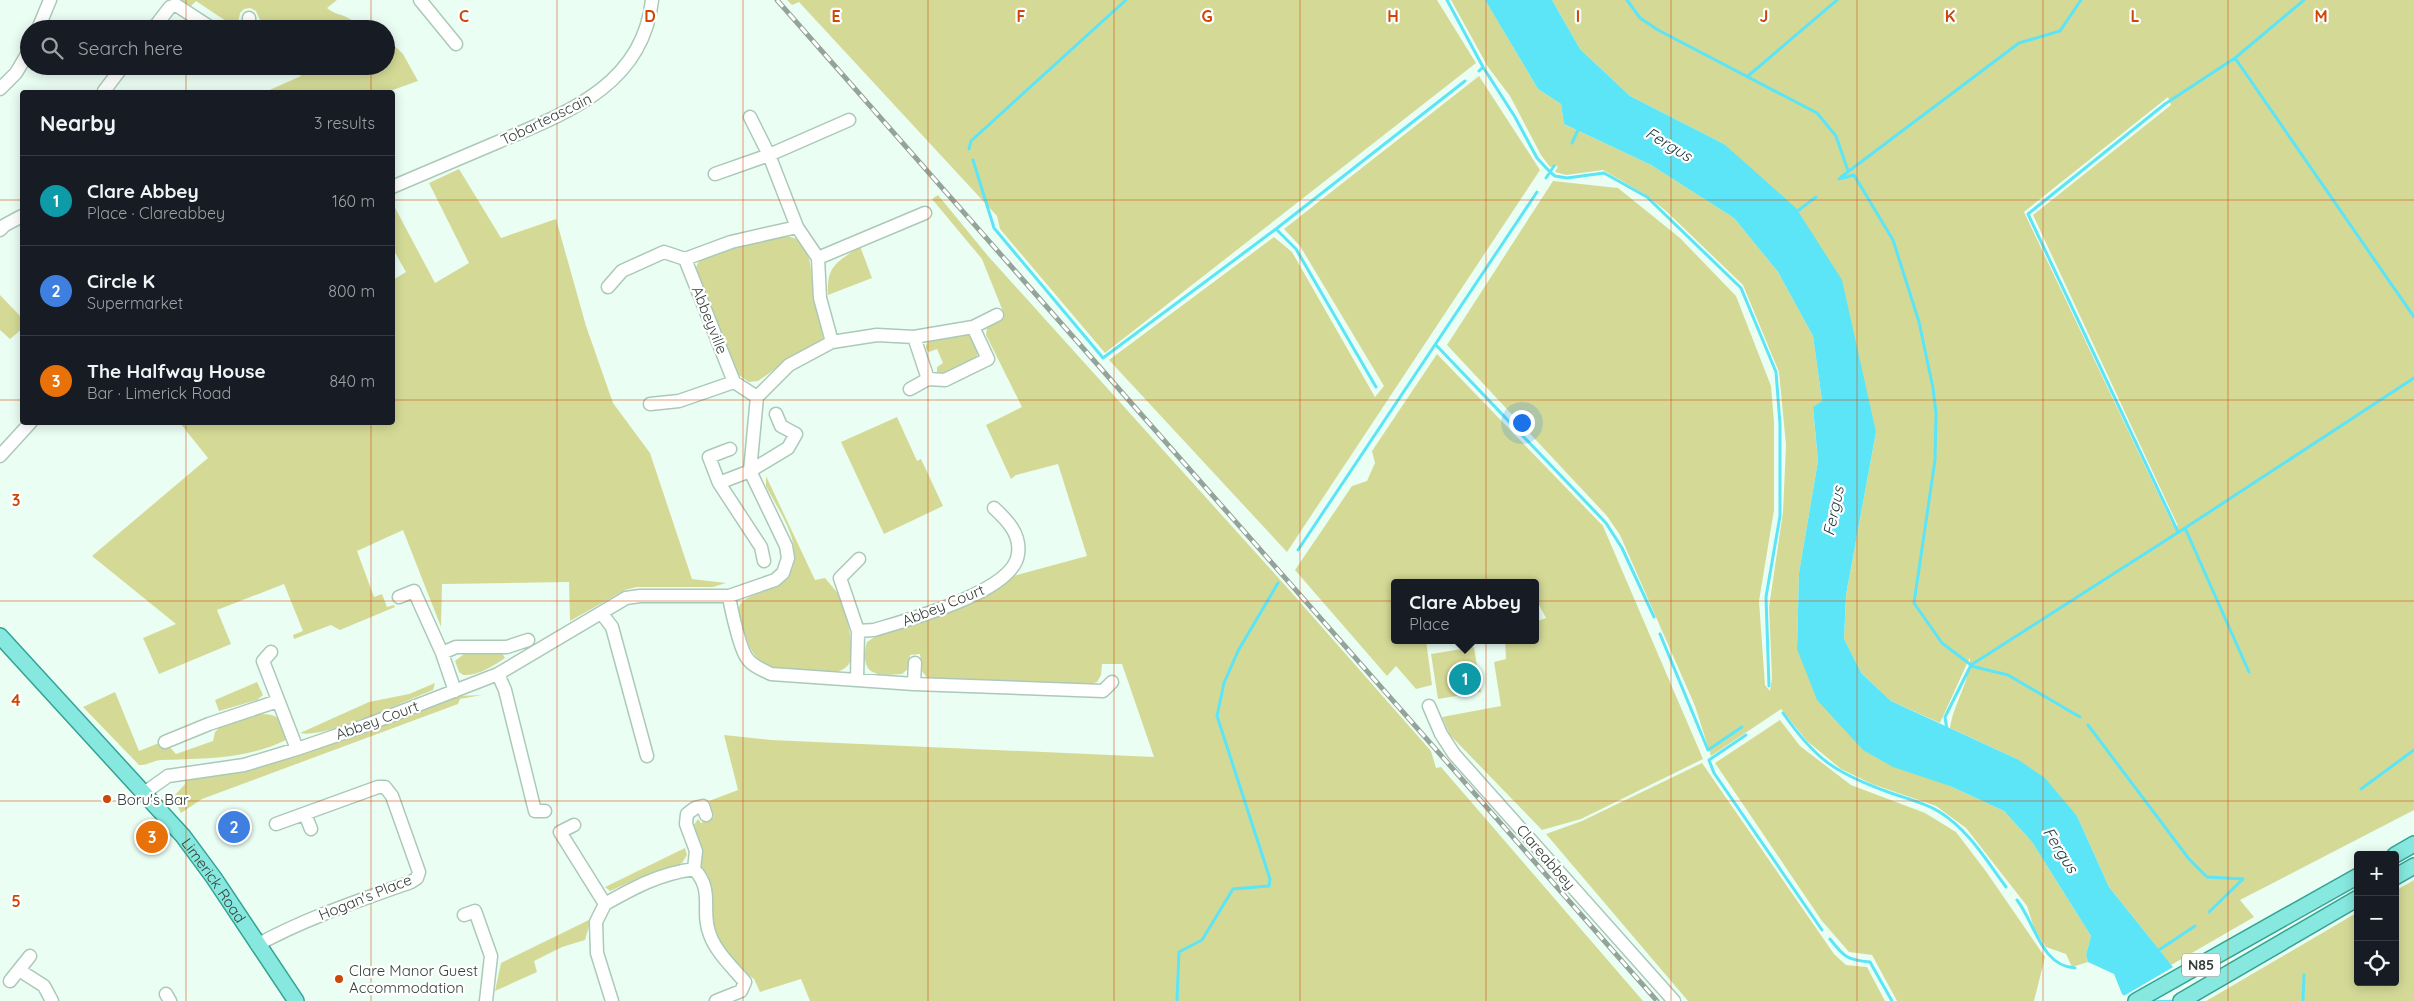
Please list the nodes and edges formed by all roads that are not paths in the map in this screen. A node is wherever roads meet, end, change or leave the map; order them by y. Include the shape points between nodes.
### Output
1 (50, 0) edge
2 (420, 0) edge
3 (652, 0) edge
4 (42, 20) edge
5 (160, 20) edge
6 (200, 20) edge
7 (456, 44) dead end
8 (20, 67) edge
9 (116, 75) edge
10 (0, 89) edge
11 (105, 90) edge
12 (750, 117) dead end
13 (850, 120) dead end
14 (769, 155) junction
15 (715, 174) dead end
16 (395, 186) edge
17 (925, 213) dead end
18 (20, 217) edge
19 (797, 227) junction
20 (0, 230) edge
21 (818, 258) junction
22 (685, 259) junction
23 (608, 287) dead end
24 (997, 315) dead end
25 (973, 327) junction
26 (914, 338) junction
27 (832, 342) junction
28 (928, 379) junction
29 (734, 382) junction
30 (910, 388) dead end
31 (757, 397) junction
32 (650, 404) dead end
33 (776, 414) dead end
34 (28, 425) edge
35 (730, 449) dead end
36 (1, 454) edge
37 (750, 471) junction
38 (719, 483) junction
39 (994, 508) dead end
40 (859, 559) dead end
41 (764, 561) dead end
42 (729, 596) junction
43 (399, 597) dead end
44 (602, 614) junction
45 (858, 631) junction
46 (0, 636) edge
47 (528, 640) dead end
48 (271, 652) dead end
49 (442, 653) junction
50 (915, 663) dead end
51 (498, 674) junction
52 (857, 680) junction
53 (1112, 682) dead end
54 (914, 684) junction
55 (455, 691) junction
56 (278, 702) junction
57 (1429, 706) dead end
58 (165, 742) dead end
59 (298, 749) junction
60 (647, 756) dead end
61 (144, 793) junction
62 (545, 811) dead end
63 (305, 814) junction
64 (706, 815) dead end
65 (276, 824) dead end
66 (574, 824) dead end
67 (311, 829) dead end
68 (2414, 844) edge
69 (2399, 853) edge
70 (2414, 866) edge
71 (694, 869) junction
72 (2399, 875) edge
73 (2354, 878) edge
74 (2354, 900) edge
75 (605, 904) junction
76 (464, 914) dead end
77 (258, 945) junction
78 (30, 956) dead end
79 (19, 970) junction
80 (10, 981) dead end
81 (52, 1001) edge
82 (296, 1001) edge
83 (486, 1001) edge
84 (612, 1001) edge
85 (716, 1001) edge
86 (1674, 1001) edge
87 (2136, 1001) edge
88 (2181, 1001) edge

1 - 4 street
2 - 7 street
3 - 16 street, Tobarteascain via 648,21 632,57 600,92 533,128
5 - 6 street via 170,7 176,5
8 - 10 street
9 - 11 street
12 - 14 street
13 - 14 street
14 - 15 street
14 - 19 street
17 - 21 street
18 - 20 street
19 - 21 street
19 - 22 street via 731,242
21 - 27 street via 820,298
22 - 23 street via 664,252 622,271
22 - 29 street, Abbeyville
24 - 25 street
25 - 26 street
25 - 28 street via 988,359 945,380
26 - 27 street via 878,335
26 - 28 street
27 - 31 street via 789,365
28 - 30 street
29 - 31 street
29 - 32 street via 679,401
31 - 37 street
33 - 37 street via 781,426 796,434 788,448
34 - 36 street
35 - 38 street via 709,457
37 - 38 street
37 - 42 street, Abbey Court via 786,546 788,558 783,573 775,580
38 - 41 street via 761,546
39 - 45 street, Abbey Court via 1008,521 1016,536 1018,554 1009,572 969,597 874,630
40 - 45 street via 840,578
42 - 44 street, Abbey Court via 640,596 626,598
42 - 52 street via 747,658 757,667 771,674
43 - 49 street via 414,591
44 - 51 street, Abbey Court
44 - 60 street via 612,627
45 - 52 street
46 - 61 main road, Limerick Road
47 - 49 street via 507,648 456,647
48 - 56 street via 263,661
49 - 55 street
50 - 54 street
51 - 55 street, Abbey Court
51 - 62 street via 505,690 535,811
52 - 54 street
53 - 54 street via 1103,691
55 - 59 street, Abbey Court
56 - 58 street
56 - 59 street
57 - 86 street, Clareabbey via 1454,754
59 - 61 street, Abbey Court via 244,765 168,776
61 - 77 main road, Limerick Road via 188,843
63 - 65 street, Hogan's Place
63 - 67 street
63 - 77 street, Hogan's Place via 384,787 392,796 419,872 417,878 279,932
64 - 71 street via 702,806 687,814 686,824 696,851
66 - 75 street via 560,832
68 - 69 main road
70 - 72 main road
71 - 75 street via 669,872
71 - 85 street via 702,877 706,890 709,935 745,982 741,991
73 - 87 main road, N85
74 - 88 main road, N85
75 - 84 street via 596,922 597,953
76 - 83 street via 475,911 491,956
77 - 82 main road, Limerick Road
78 - 79 street
79 - 80 street
79 - 81 street via 44,986

